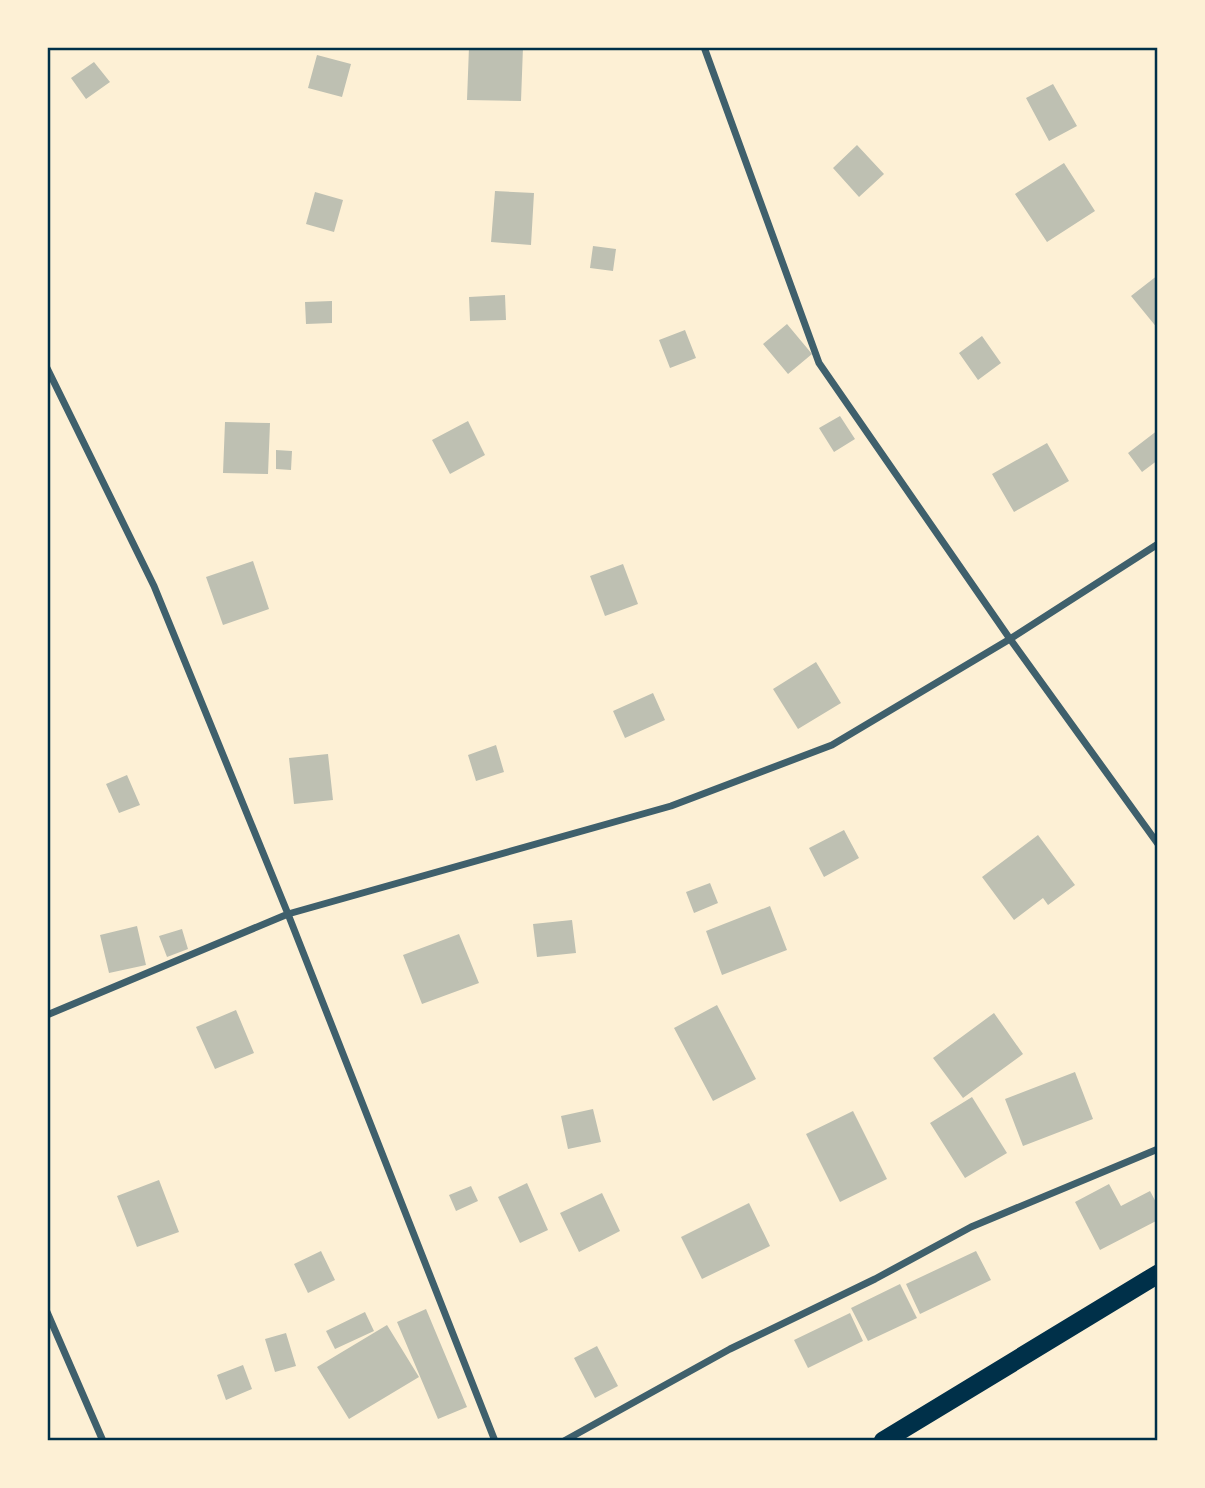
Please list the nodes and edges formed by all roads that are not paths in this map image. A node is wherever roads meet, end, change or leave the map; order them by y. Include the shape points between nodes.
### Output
1 (704, 47) edge
2 (47, 368) edge
3 (1158, 544) edge
4 (1010, 639) junction
5 (1158, 844) edge
6 (288, 914) junction
7 (47, 1015) edge
8 (1158, 1149) edge
9 (1158, 1274) edge
10 (47, 1312) edge
11 (103, 1441) edge
12 (495, 1441) edge
13 (564, 1441) edge
14 (883, 1441) edge

1 - 4 street via 819,363
2 - 6 street via 154,586
3 - 4 street
4 - 5 street
4 - 6 street via 832,745 671,806
6 - 7 street
6 - 12 street
8 - 13 street via 971,1227 730,1349
9 - 14 highway
10 - 11 street

